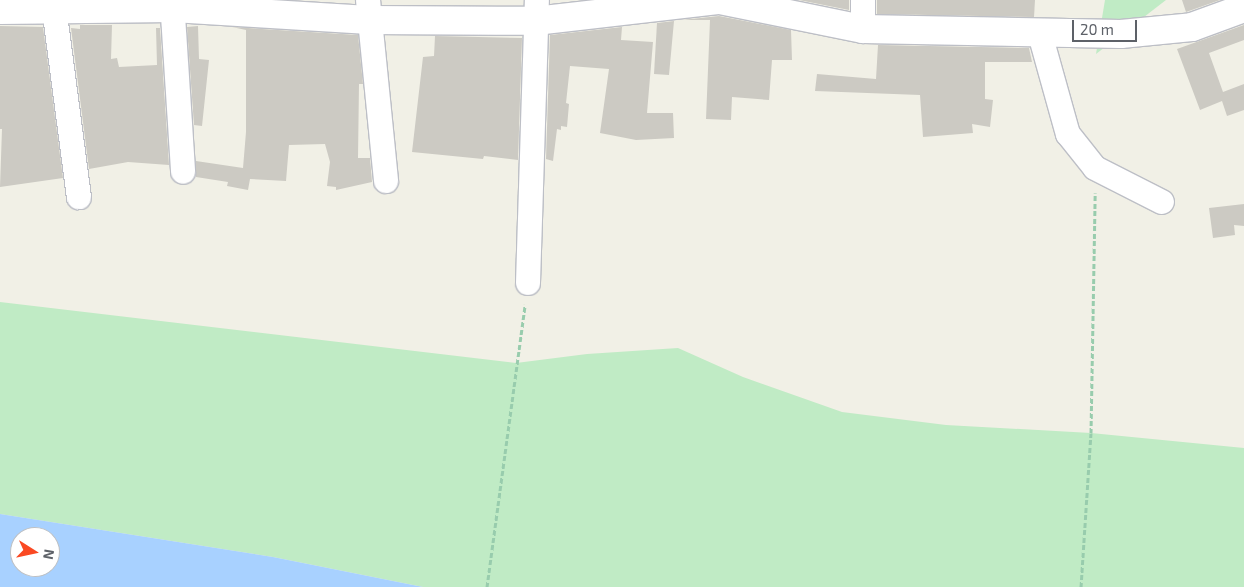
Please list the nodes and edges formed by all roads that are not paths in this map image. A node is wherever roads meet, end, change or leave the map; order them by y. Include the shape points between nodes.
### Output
1 (720, 0) edge
2 (864, 0) edge
3 (172, 4) edge
4 (53, 5) edge
5 (1244, 8) edge
6 (0, 10) edge
7 (368, 10) edge
8 (536, 10) edge
9 (863, 29) junction
10 (1040, 34) junction
11 (183, 172) dead end
12 (386, 180) dead end
13 (79, 197) dead end
14 (1162, 202) dead end
15 (528, 283) road end

1 - 8 street
1 - 9 street
2 - 9 street
3 - 4 street
3 - 7 street
3 - 11 street
4 - 6 street
4 - 13 street
5 - 10 street via 1192,27 1121,34
7 - 8 street
7 - 12 street
8 - 15 street
9 - 10 street
10 - 14 street via 1068,134 1095,168

